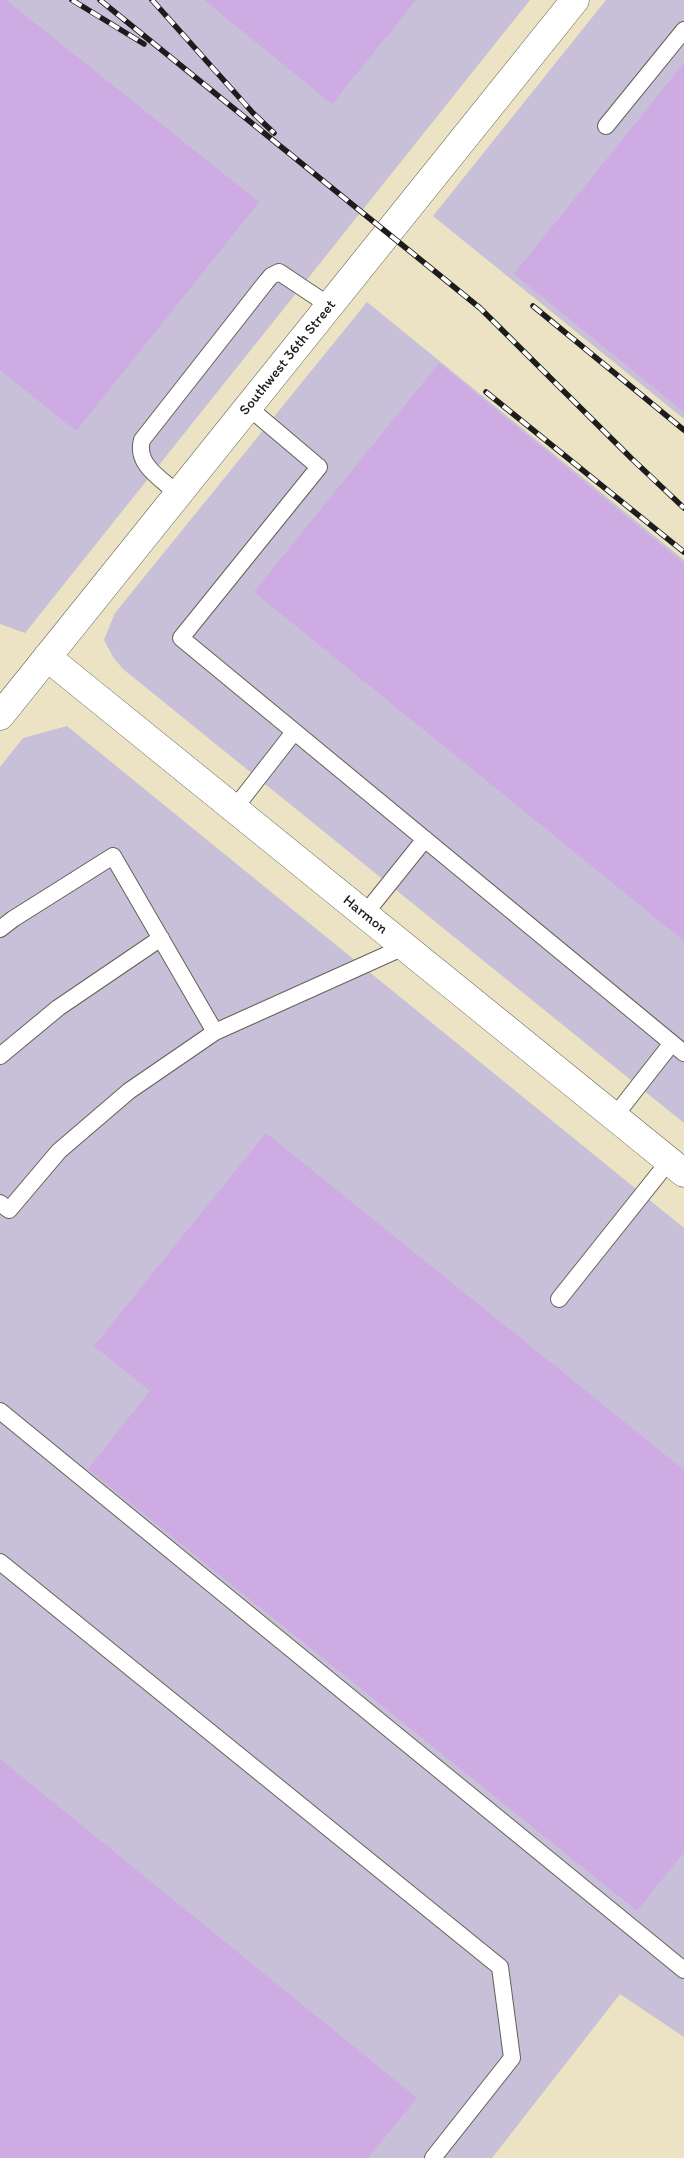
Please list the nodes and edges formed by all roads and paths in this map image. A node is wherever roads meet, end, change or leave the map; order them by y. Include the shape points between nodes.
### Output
1 (575, 0) edge
2 (684, 30) edge
3 (606, 126) dead end
4 (330, 306) junction
5 (248, 407) junction
6 (178, 494) junction
7 (47, 657) junction
8 (4, 702) edge
9 (294, 732) junction
10 (234, 809) junction
11 (425, 839) junction
12 (364, 915) junction
13 (0, 929) edge
14 (161, 938) junction
15 (404, 947) junction
16 (215, 1032) junction
17 (678, 1048) edge
18 (0, 1056) edge
19 (614, 1117) junction
20 (676, 1167) edge
21 (0, 1202) edge
22 (559, 1299) dead end
23 (0, 1411) edge
24 (0, 1562) edge
25 (684, 1970) edge
26 (433, 2158) edge

1 - 4 street, Southwest 36th Street
2 - 3 lane
4 - 5 street, Southwest 36th Street
4 - 6 lane via 279,272 271,276 142,440 140,452 144,463
5 - 6 street, Southwest 36th Street
5 - 9 lane via 319,467 181,638
6 - 7 street, Southwest 36th Street
7 - 8 street, Southwest 36th Street
7 - 10 street, Harmon
9 - 10 lane
9 - 11 lane
10 - 12 street, Harmon
11 - 12 lane
11 - 17 lane
12 - 15 street, Harmon
13 - 14 lane via 113,856
14 - 16 lane
14 - 18 lane via 58,1008
15 - 16 lane
15 - 19 street, Harmon
16 - 21 lane via 129,1091 59,1151 9,1210
17 - 19 lane
19 - 20 street, Harmon
20 - 22 lane
23 - 25 lane
24 - 26 lane via 500,1967 512,2058

